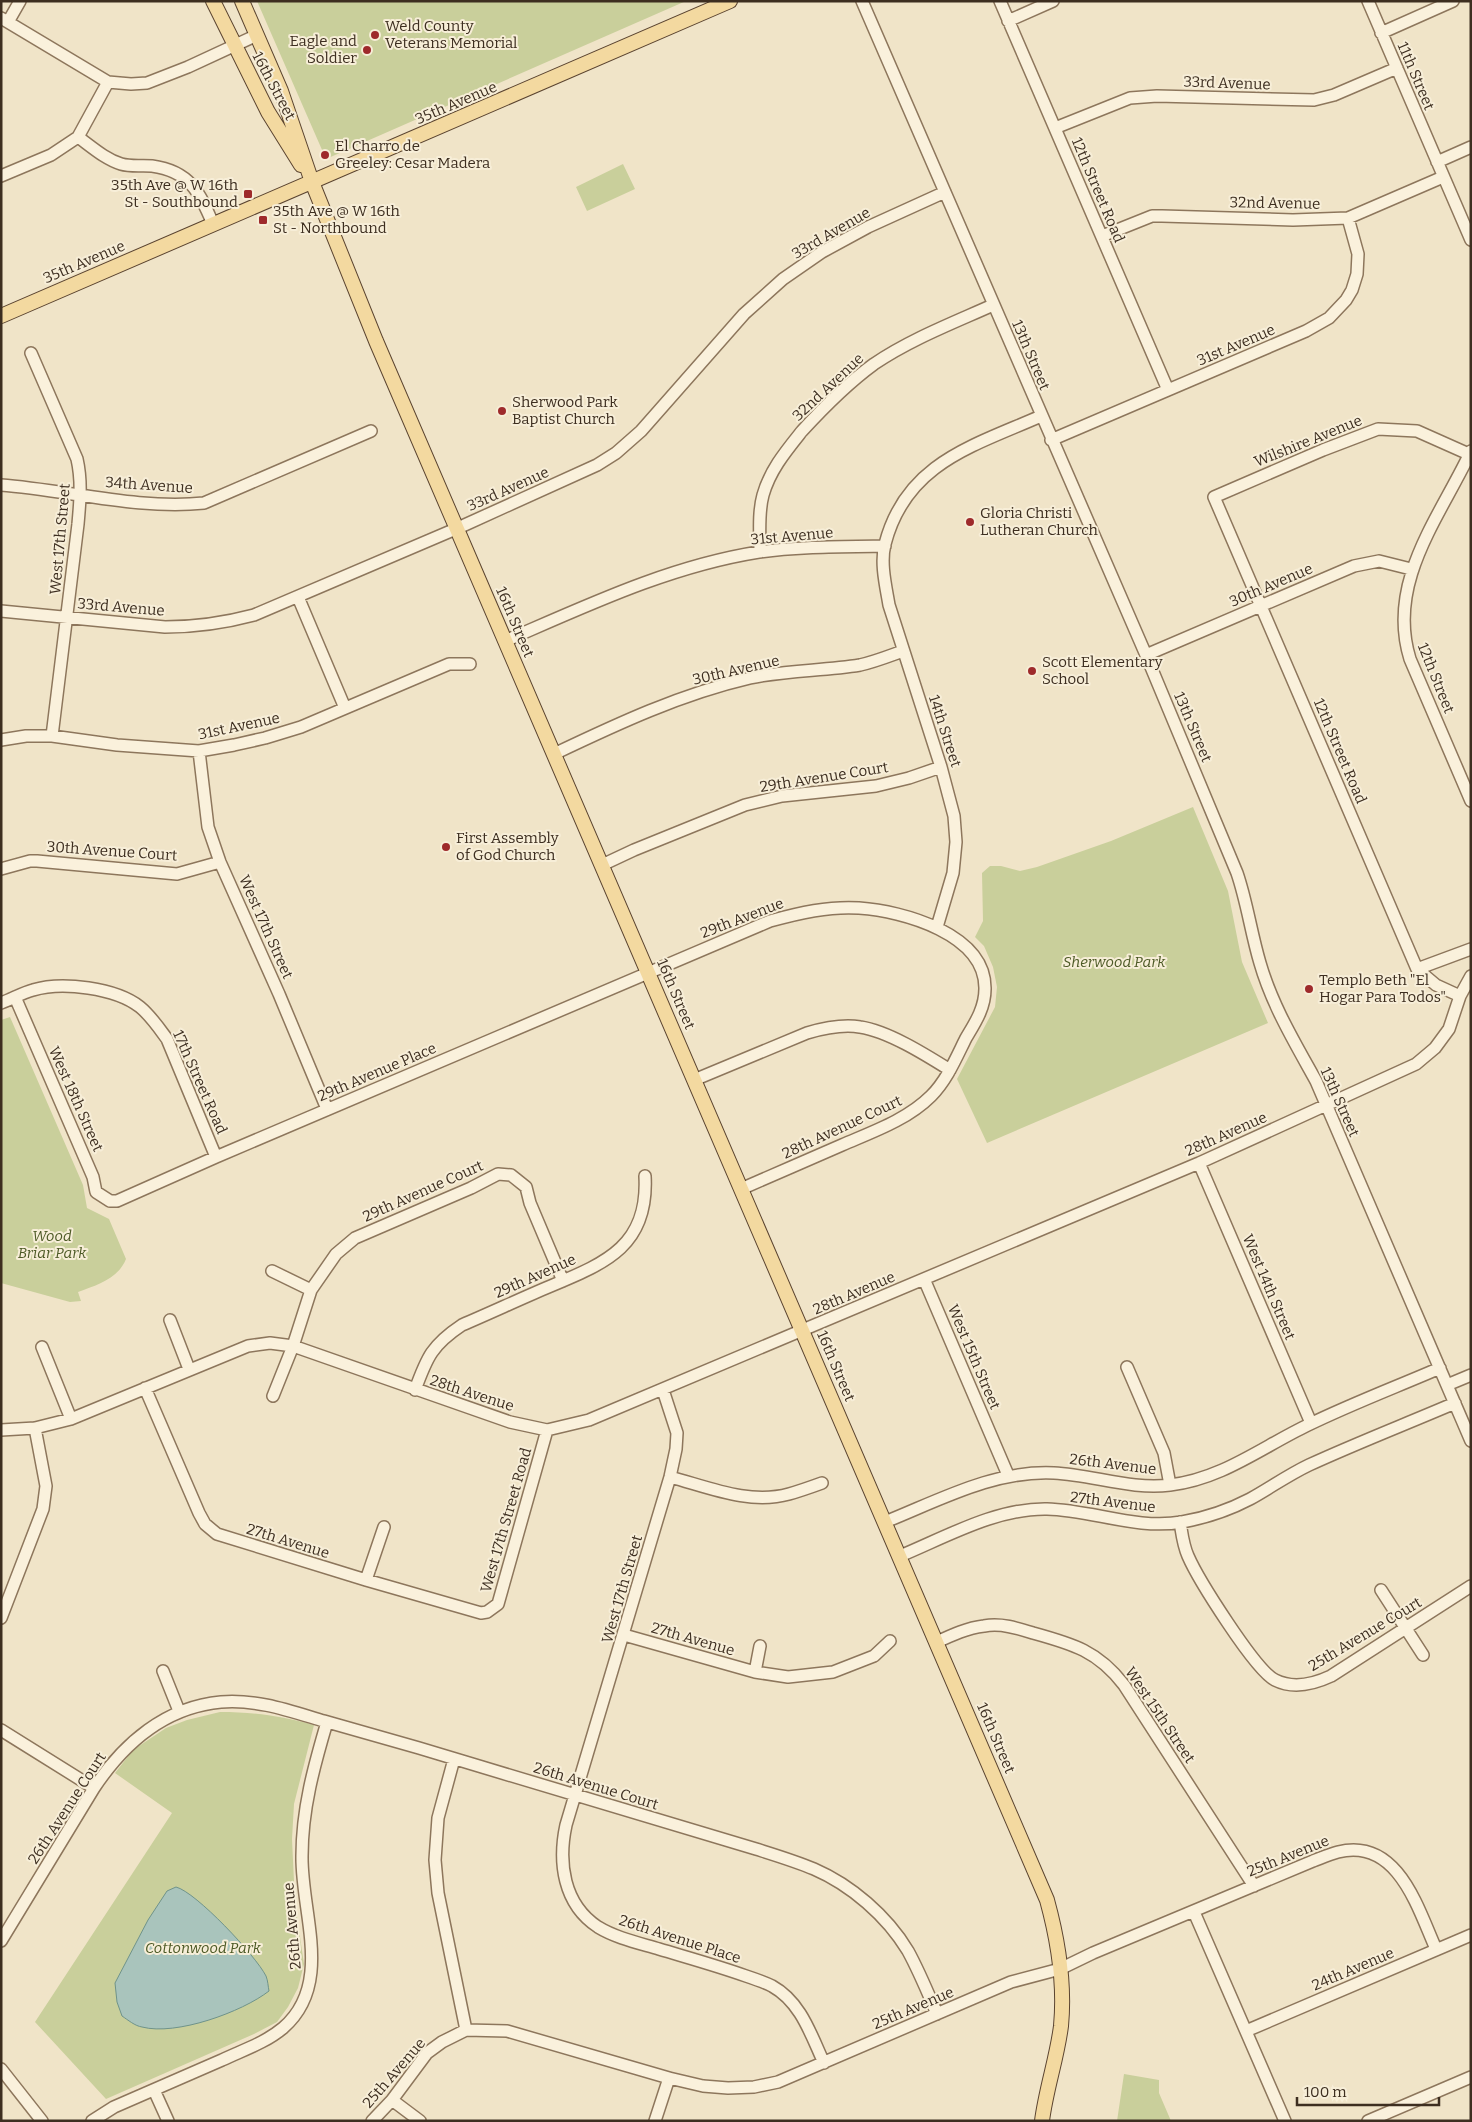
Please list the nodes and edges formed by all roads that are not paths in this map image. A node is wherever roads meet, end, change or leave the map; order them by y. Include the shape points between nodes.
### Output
1 (20, 1) edge
2 (213, 1) edge
3 (242, 1) edge
4 (730, 1) edge
5 (862, 1) edge
6 (1000, 1) edge
7 (1053, 1) edge
8 (1368, 1) edge
9 (1453, 1) edge
10 (4, 20) edge
11 (1008, 21) junction
12 (1381, 33) junction
13 (257, 35) junction
14 (234, 46) junction
15 (1397, 68) junction
16 (108, 82) junction
17 (1055, 128) junction
18 (78, 137) junction
19 (1471, 147) edge
20 (1437, 162) junction
21 (1, 176) edge
22 (1443, 177) junction
23 (312, 182) junction
24 (945, 192) junction
25 (1348, 218) junction
26 (213, 224) junction
27 (1102, 236) junction
28 (1471, 240) edge
29 (993, 305) junction
30 (1, 316) edge
31 (31, 353) dead end
32 (1168, 390) junction
33 (1041, 416) junction
34 (371, 431) dead end
35 (1051, 440) junction
36 (1470, 454) edge
37 (1, 485) edge
38 (81, 494) junction
39 (1214, 497) joint
40 (458, 528) junction
41 (885, 546) junction
42 (760, 552) junction
43 (1411, 569) junction
44 (298, 597) junction
45 (1261, 605) junction
46 (1, 611) edge
47 (67, 617) junction
48 (506, 640) junction
49 (903, 651) junction
50 (1146, 654) junction
51 (470, 664) dead end
52 (345, 708) junction
53 (52, 736) junction
54 (1, 740) edge
55 (199, 751) junction
56 (554, 754) junction
57 (941, 767) junction
58 (1471, 801) edge
59 (220, 862) junction
60 (602, 865) junction
61 (1, 869) edge
62 (936, 927) junction
63 (1471, 949) edge
64 (1417, 969) junction
65 (649, 972) junction
66 (1471, 976) edge
67 (1460, 996) junction
68 (15, 997) junction
69 (1, 1003) edge
70 (950, 1070) junction
71 (694, 1080) junction
72 (1325, 1105) junction
73 (327, 1109) junction
74 (216, 1156) junction
75 (1199, 1162) junction
76 (645, 1176) dead end
77 (741, 1189) junction
78 (117, 1201) joint
79 (272, 1271) dead end
80 (924, 1279) junction
81 (563, 1281) junction
82 (311, 1290) junction
83 (170, 1320) dead end
84 (803, 1331) junction
85 (293, 1346) junction
86 (42, 1347) dead end
87 (1127, 1367) dead end
88 (1440, 1368) junction
89 (189, 1369) junction
90 (1471, 1375) edge
91 (1447, 1385) junction
92 (145, 1388) junction
93 (415, 1390) junction
94 (663, 1390) junction
95 (273, 1396) dead end
96 (1455, 1403) junction
97 (71, 1419) junction
98 (1311, 1423) junction
99 (35, 1428) junction
100 (1, 1430) edge
101 (547, 1430) junction
102 (1471, 1441) edge
103 (1008, 1475) junction
104 (670, 1477) junction
105 (822, 1483) dead end
106 (1170, 1485) junction
107 (885, 1522) junction
108 (1180, 1522) junction
109 (384, 1528) dead end
110 (900, 1556) junction
111 (366, 1580) junction
112 (1471, 1586) edge
113 (1381, 1590) dead end
114 (487, 1612) joint
115 (1, 1618) edge
116 (1406, 1628) junction
117 (624, 1635) junction
118 (890, 1641) dead end
119 (937, 1642) junction
120 (760, 1646) dead end
121 (1423, 1655) dead end
122 (163, 1672) dead end
123 (755, 1672) junction
124 (179, 1711) junction
125 (327, 1722) junction
126 (1, 1730) edge
127 (454, 1759) junction
128 (94, 1788) junction
129 (574, 1795) junction
130 (1254, 1886) junction
131 (1194, 1912) junction
132 (1471, 1935) edge
133 (1, 1941) edge
134 (1436, 1949) junction
135 (1060, 1969) junction
136 (938, 2014) junction
137 (466, 2030) junction
138 (1246, 2031) junction
139 (824, 2063) junction
140 (1, 2069) edge
141 (1471, 2077) edge
142 (669, 2078) junction
143 (154, 2090) junction
144 (392, 2100) junction
145 (42, 2121) edge
146 (92, 2121) edge
147 (168, 2121) edge
148 (372, 2121) edge
149 (420, 2121) edge
150 (655, 2121) edge
151 (1042, 2121) edge
152 (1285, 2121) edge
153 (1368, 2121) edge

1 - 10 street
2 - 14 main road, 16th Street
3 - 13 main road, 16th Street
4 - 23 main road, 35th Avenue
5 - 24 street, 13th Street
6 - 11 street, 12th Street Road
7 - 11 street
8 - 12 street, 11th Street
9 - 12 street
10 - 16 street
11 - 17 street, 12th Street Road
12 - 15 street, 11th Street
13 - 14 street
13 - 23 main road, 16th Street via 291,118
14 - 16 street via 146,83
14 - 23 main road, 16th Street via 268,112
15 - 17 street, 33rd Avenue via 1334,95 1314,100 1130,98
15 - 20 street, 11th Street
16 - 18 street
17 - 27 street, 12th Street Road
18 - 21 street via 51,156
18 - 26 street via 123,165 153,166 183,177 202,196
19 - 20 street
20 - 22 street, 11th Street
22 - 25 street, 32nd Avenue
22 - 28 street
23 - 26 main road, 35th Avenue
23 - 40 main road, 16th Street via 351,281
24 - 29 street, 13th Street
24 - 40 street, 33rd Avenue via 868,226 822,252 784,279 744,314 641,431 616,453 572,477
25 - 27 street, 32nd Avenue via 1293,220 1157,216
25 - 32 street, 31st Avenue via 1358,254 1357,274 1346,300 1329,318
26 - 30 main road, 35th Avenue
27 - 32 street, 12th Street Road
29 - 33 street, 13th Street
29 - 42 street, 32nd Avenue via 926,334 874,364 812,421 787,449 768,480 760,505
31 - 38 street, West 17th Street via 76,458
32 - 35 street, 31st Avenue
33 - 35 street, 13th Street
33 - 41 street via 963,450 924,476 896,515
34 - 38 street, 34th Avenue via 204,503 153,503
35 - 50 street, 13th Street
36 - 39 street, Wilshire Avenue via 1418,430 1378,429
36 - 43 street, 12th Street
37 - 38 street, 34th Avenue
38 - 47 street, West 17th Street
39 - 45 street, 12th Street Road
40 - 44 street, 33rd Avenue
40 - 48 main road, 16th Street
41 - 42 street, 31st Avenue
41 - 49 street, 14th Street via 885,583
42 - 48 street, 31st Avenue via 674,572
43 - 45 street, 30th Avenue via 1379,561 1366,562
43 - 58 street, 12th Street via 1404,600 1406,646
44 - 47 street, 33rd Avenue via 254,615 190,627
44 - 52 street
45 - 50 street, 30th Avenue
45 - 64 street, 12th Street Road
46 - 47 street, 33rd Avenue
47 - 53 street, West 17th Street
48 - 56 main road, 16th Street
49 - 56 street, 30th Avenue via 860,665 751,678 701,691
49 - 57 street, 14th Street
50 - 72 street, 13th Street via 1237,873 1268,986
51 - 52 street, 31st Avenue via 449,664
52 - 55 street, 31st Avenue via 265,738
53 - 54 street, 31st Avenue
53 - 55 street, 31st Avenue
55 - 59 street, West 17th Street via 208,827
56 - 60 main road, 16th Street
57 - 60 street, 29th Avenue Court via 876,786 791,795 745,805
57 - 62 street, 14th Street via 953,809 956,842 953,873
59 - 61 street, 30th Avenue Court via 177,874 37,861
59 - 73 street, West 17th Street
60 - 65 main road, 16th Street
62 - 65 street, 29th Avenue via 884,911 821,909 770,921
62 - 70 street, 28th Avenue Court via 974,955 982,970 985,989 982,1008
63 - 64 street
64 - 67 street, 12th Street Road via 1436,985
65 - 71 main road, 16th Street
65 - 73 street, 29th Avenue Place
66 - 67 street, 28th Avenue
67 - 72 street, 28th Avenue via 1449,1029 1435,1048 1416,1064
68 - 69 street
68 - 74 street, 17th Street Road via 46,987 73,987 118,995 140,1007 167,1040
68 - 78 street, West 18th Street via 93,1176 96,1192 110,1201
70 - 71 street via 884,1034 841,1026 807,1033
70 - 77 street, 28th Avenue Court via 930,1097 908,1114
71 - 77 main road, 16th Street
72 - 75 street, 28th Avenue
72 - 88 street, 13th Street
73 - 74 street, 29th Avenue Place
74 - 78 street, 29th Avenue Place
75 - 80 street, 28th Avenue
75 - 98 street, West 14th Street
76 - 81 street, 29th Avenue via 642,1214 622,1248 598,1265
77 - 84 main road, 16th Street
79 - 82 street
80 - 84 street, 28th Avenue
80 - 103 street, West 15th Street
81 - 82 street, 29th Avenue Court via 526,1187 511,1175 498,1174 356,1238 336,1254
81 - 93 street, 29th Avenue via 462,1325 443,1338 425,1362
82 - 85 street, 29th Avenue Court
83 - 89 street
84 - 94 street, 28th Avenue
84 - 107 main road, 16th Street
85 - 89 street, 28th Avenue via 248,1346
85 - 93 street, 28th Avenue
85 - 95 street, 29th Avenue Court
86 - 97 street
87 - 106 street via 1164,1453
88 - 91 street, 13th Street
88 - 98 street, 26th Avenue
89 - 92 street, 28th Avenue
90 - 91 street
91 - 96 street, 13th Street
92 - 97 street, 28th Avenue
92 - 111 street, 27th Avenue via 205,1524 217,1534
93 - 101 street, 28th Avenue via 510,1422
94 - 101 street, 28th Avenue via 589,1420
94 - 104 street, West 17th Street via 676,1433
96 - 102 street, 13th Street
96 - 108 street, 27th Avenue via 1309,1465 1249,1500
97 - 99 street, 28th Avenue
98 - 106 street, 26th Avenue via 1209,1477
99 - 100 street, 28th Avenue
99 - 115 street via 46,1486 43,1508
101 - 114 street, West 17th Street Road via 498,1604
103 - 106 street, 26th Avenue via 1054,1473 1130,1484
103 - 107 street, 26th Avenue
104 - 105 street via 750,1497 788,1495
104 - 117 street, West 17th Street
107 - 110 main road, 16th Street
108 - 110 street, 27th Avenue via 1131,1522 1086,1513 1026,1510 978,1524
108 - 116 street, 25th Avenue Court via 1188,1555 1199,1577 1256,1663 1277,1681 1297,1685 1321,1681
109 - 111 street
110 - 119 main road, 16th Street
111 - 114 street, 27th Avenue via 473,1612
112 - 116 street, 25th Avenue Court
113 - 116 street
116 - 121 street
117 - 123 street, 27th Avenue
117 - 129 street, West 17th Street
118 - 123 street, 27th Avenue via 874,1656 833,1672 797,1677
119 - 130 street, West 15th Street via 985,1625 1011,1627 1075,1645 1106,1664 1124,1685
119 - 135 main road, 16th Street via 1048,1901
120 - 123 street
122 - 124 street
124 - 125 street, 26th Avenue Court via 244,1701 268,1704
124 - 128 street, 26th Avenue Court via 149,1728 126,1747
125 - 127 street, 26th Avenue Court
125 - 143 street, 26th Avenue via 309,1784 304,1820 303,1889 312,1955 310,1986 292,2020 270,2038
126 - 128 street
127 - 129 street, 26th Avenue Court
127 - 137 street via 438,1818 435,1860 438,1893
128 - 133 street, 26th Avenue Court
129 - 136 street, 26th Avenue Court via 756,1848 837,1881 867,1902 890,1926 908,1951
129 - 139 street, 26th Avenue Place via 562,1844 562,1873 586,1916 604,1930 631,1941 722,1967 772,1986 794,2004
130 - 131 street, 25th Avenue
130 - 134 street, 25th Avenue via 1340,1851 1366,1852 1379,1857 1406,1882
131 - 135 street, 25th Avenue
131 - 138 street
132 - 134 street, 24th Avenue
134 - 138 street, 24th Avenue
135 - 136 street, 25th Avenue via 1011,1982
135 - 151 main road, 16th Street via 1060,2026
136 - 139 street, 25th Avenue
137 - 142 street, 25th Avenue via 507,2031
137 - 144 street, 25th Avenue via 427,2053
138 - 152 street
139 - 142 street, 25th Avenue via 778,2082 754,2087 720,2088
140 - 145 street
141 - 153 street
142 - 150 street
143 - 146 street, 26th Avenue via 114,2107
143 - 147 street
144 - 148 street, 25th Avenue
144 - 149 street

